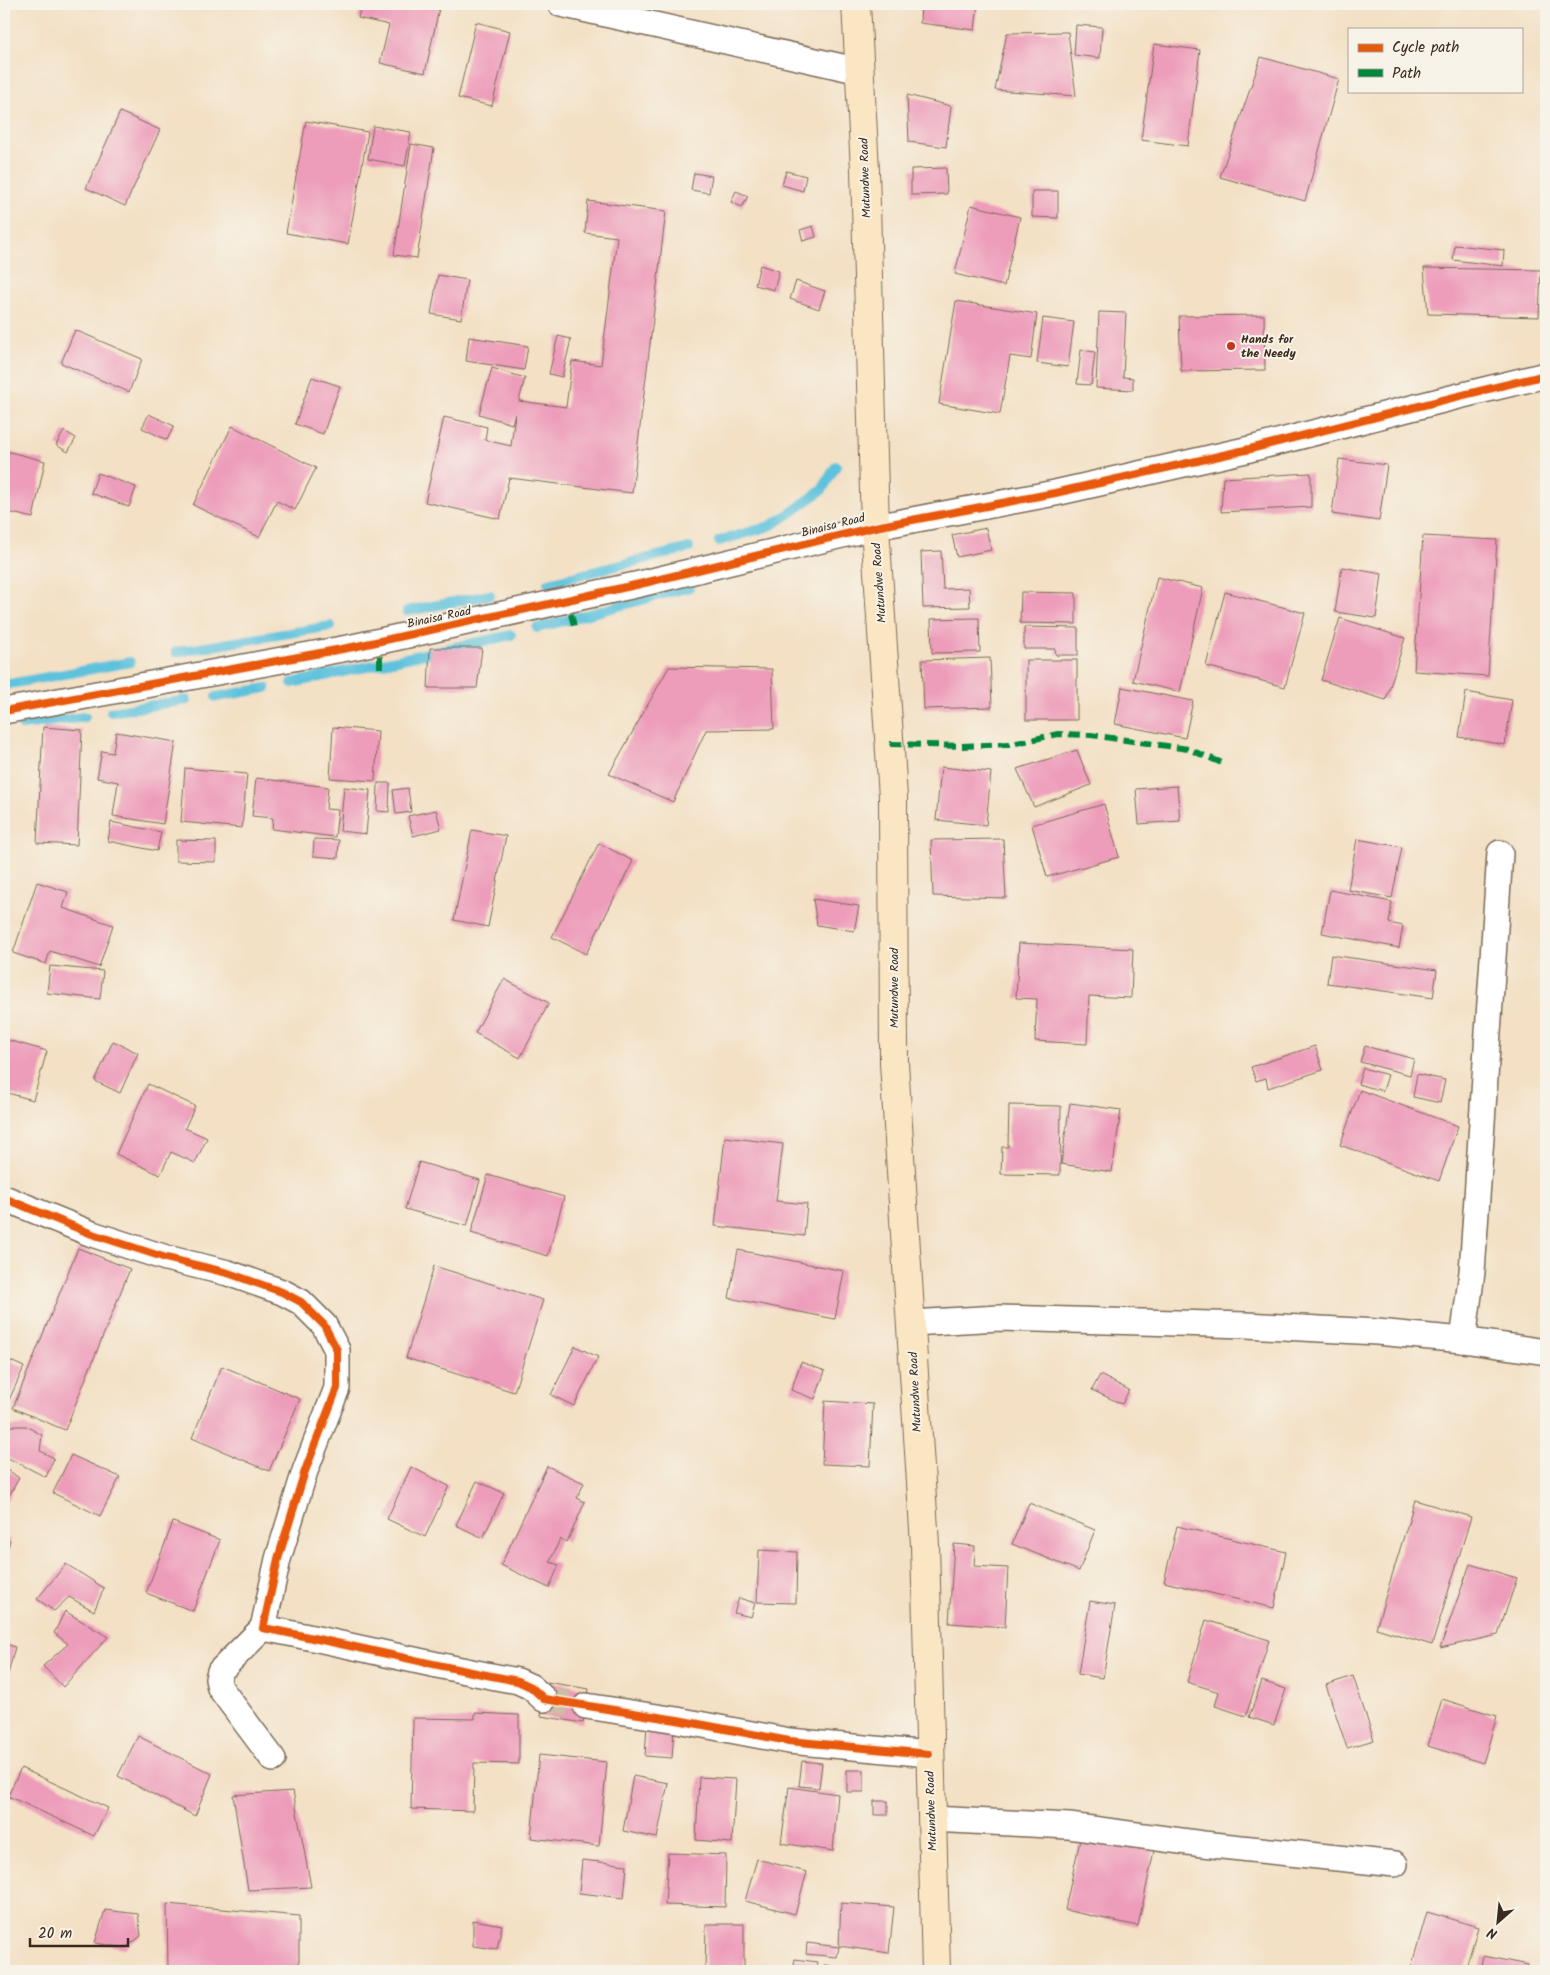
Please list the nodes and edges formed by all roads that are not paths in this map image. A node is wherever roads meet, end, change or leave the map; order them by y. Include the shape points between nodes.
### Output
1 (561, 4) edge
2 (856, 4) edge
3 (860, 71) junction
4 (1546, 375) edge
5 (875, 527) junction
6 (4, 711) edge
7 (1500, 853) dead end
8 (4, 1198) edge
9 (911, 1323) junction
10 (1464, 1340) junction
11 (1546, 1352) edge
12 (263, 1628) junction
13 (544, 1699) tunnel mouth
14 (586, 1706) tunnel mouth
15 (929, 1754) junction
16 (273, 1759) dead end
17 (932, 1819) junction
18 (1395, 1864) dead end
19 (936, 1971) edge

1 - 3 street
2 - 3 main road, Mutundwe Road
3 - 5 main road, Mutundwe Road via 866,170
4 - 5 street, Binaisa Road via 1083,487
5 - 6 street, Binaisa Road via 640,584 353,647
5 - 9 main road, Mutundwe Road via 893,797 894,1063
7 - 10 street via 1472,1272
8 - 12 street via 92,1234 166,1258 228,1272 282,1292 301,1302 324,1325 337,1350 337,1388 305,1471 278,1559
9 - 10 street via 999,1318 1130,1320 1358,1331
9 - 15 main road, Mutundwe Road via 924,1545
10 - 11 street
12 - 13 street via 518,1681
12 - 16 street via 220,1671 218,1679 220,1688
14 - 15 street via 789,1741
15 - 17 main road, Mutundwe Road
17 - 18 street via 1069,1826
17 - 19 main road, Mutundwe Road

